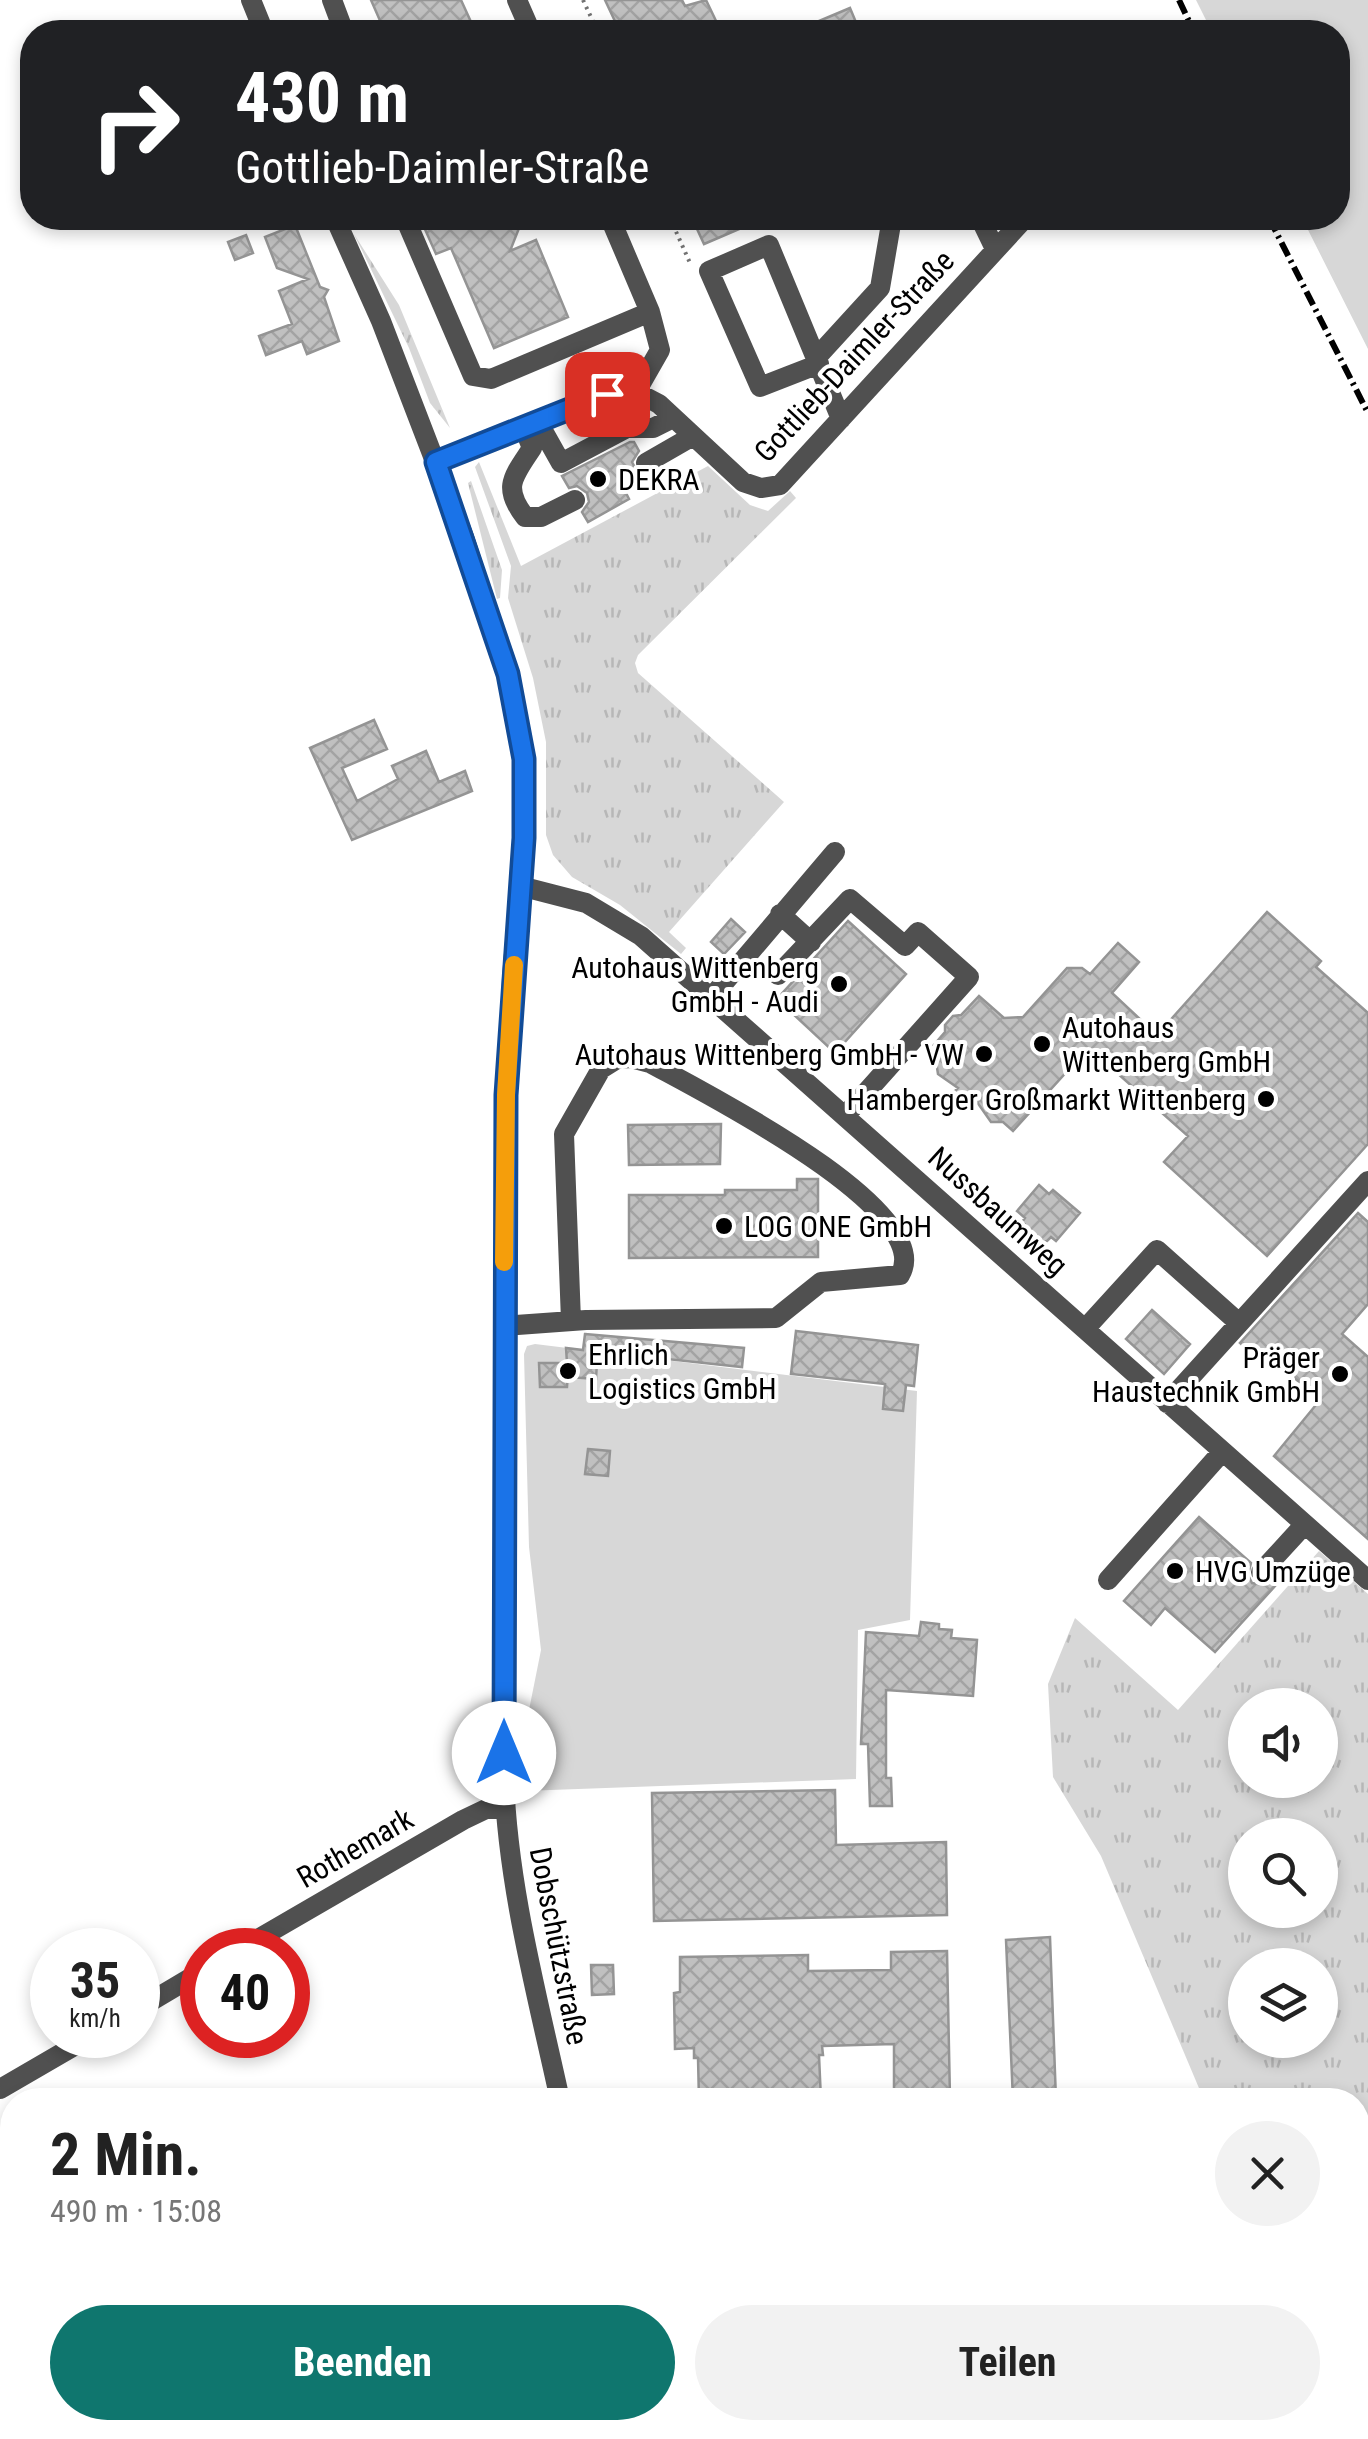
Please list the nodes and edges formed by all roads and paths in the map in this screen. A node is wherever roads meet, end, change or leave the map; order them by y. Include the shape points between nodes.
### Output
1 (340, 230) edge
2 (410, 230) edge
3 (615, 230) edge
4 (675, 230) edge
5 (890, 230) edge
6 (986, 230) edge
7 (1013, 230) edge
8 (996, 249) junction
9 (709, 271) junction
10 (650, 312) junction
11 (817, 361) junction
12 (636, 392) junction
13 (673, 418) junction
14 (841, 419) junction
15 (531, 425) junction
16 (692, 436) junction
17 (436, 462) junction
18 (646, 463) dead end
19 (575, 500) dead end
20 (835, 852) dead end
21 (520, 886) junction
22 (780, 914) junction
23 (811, 942) junction
24 (778, 975) dead end
25 (711, 998) junction
26 (845, 1116) junction
27 (1368, 1181) edge
28 (571, 1321) junction
29 (1239, 1323) junction
30 (503, 1326) junction
31 (1084, 1329) junction
32 (1167, 1403) junction
33 (1222, 1452) junction
34 (1305, 1524) junction
35 (1262, 1572) dead end
36 (1108, 1580) dead end
37 (1368, 1580) edge
38 (505, 1807) junction
39 (277, 1928) edge
40 (53, 2058) edge
41 (2, 2088) edge
42 (557, 2088) edge

1 - 17 street, Dobschützstraße
2 - 10 street via 474,376 491,379
3 - 10 street
4 - 9 path via 696,277
5 - 11 street via 880,288
6 - 8 street, Gottlieb-Daimler-Straße
7 - 8 street, Gottlieb-Daimler-Straße
8 - 14 street, Gottlieb-Daimler-Straße
9 - 11 street via 760,387
9 - 11 street via 770,244
10 - 12 street via 660,350
11 - 14 street
12 - 13 street, Gottlieb-Daimler-Straße
12 - 15 street via 607,394
13 - 15 street via 653,428 627,428 560,463
13 - 16 street, Gottlieb-Daimler-Straße
14 - 16 street, Gottlieb-Daimler-Straße via 780,486 743,482
15 - 17 street
15 - 19 street via 532,448 511,479 512,501 525,518
16 - 18 street
17 - 21 street, Dobschützstraße via 516,704 526,804
20 - 22 street
21 - 25 street, Nussbaumweg via 571,896 604,912
21 - 30 street, Dobschützstraße via 506,1095
22 - 23 street
22 - 25 street
23 - 24 street
23 - 26 street via 850,899 906,946 918,932 969,976
25 - 26 street, Nussbaumweg
26 - 31 street, Nussbaumweg
27 - 29 street
28 - 28 street via 776,1318 821,1282 894,1278 904,1268 889,1224 864,1195 768,1129 650,1063 617,1060 593,1079 564,1134
28 - 30 street
29 - 31 street via 1157,1250
29 - 32 street
30 - 38 street, Dobschützstraße
31 - 32 street, Nussbaumweg
32 - 33 street, Nussbaumweg
33 - 34 street, Nussbaumweg
33 - 36 street
34 - 35 street
34 - 37 street, Nussbaumweg
38 - 39 street, Rothemark via 463,1820
38 - 42 street, Dobschützstraße via 517,1903
40 - 41 street

